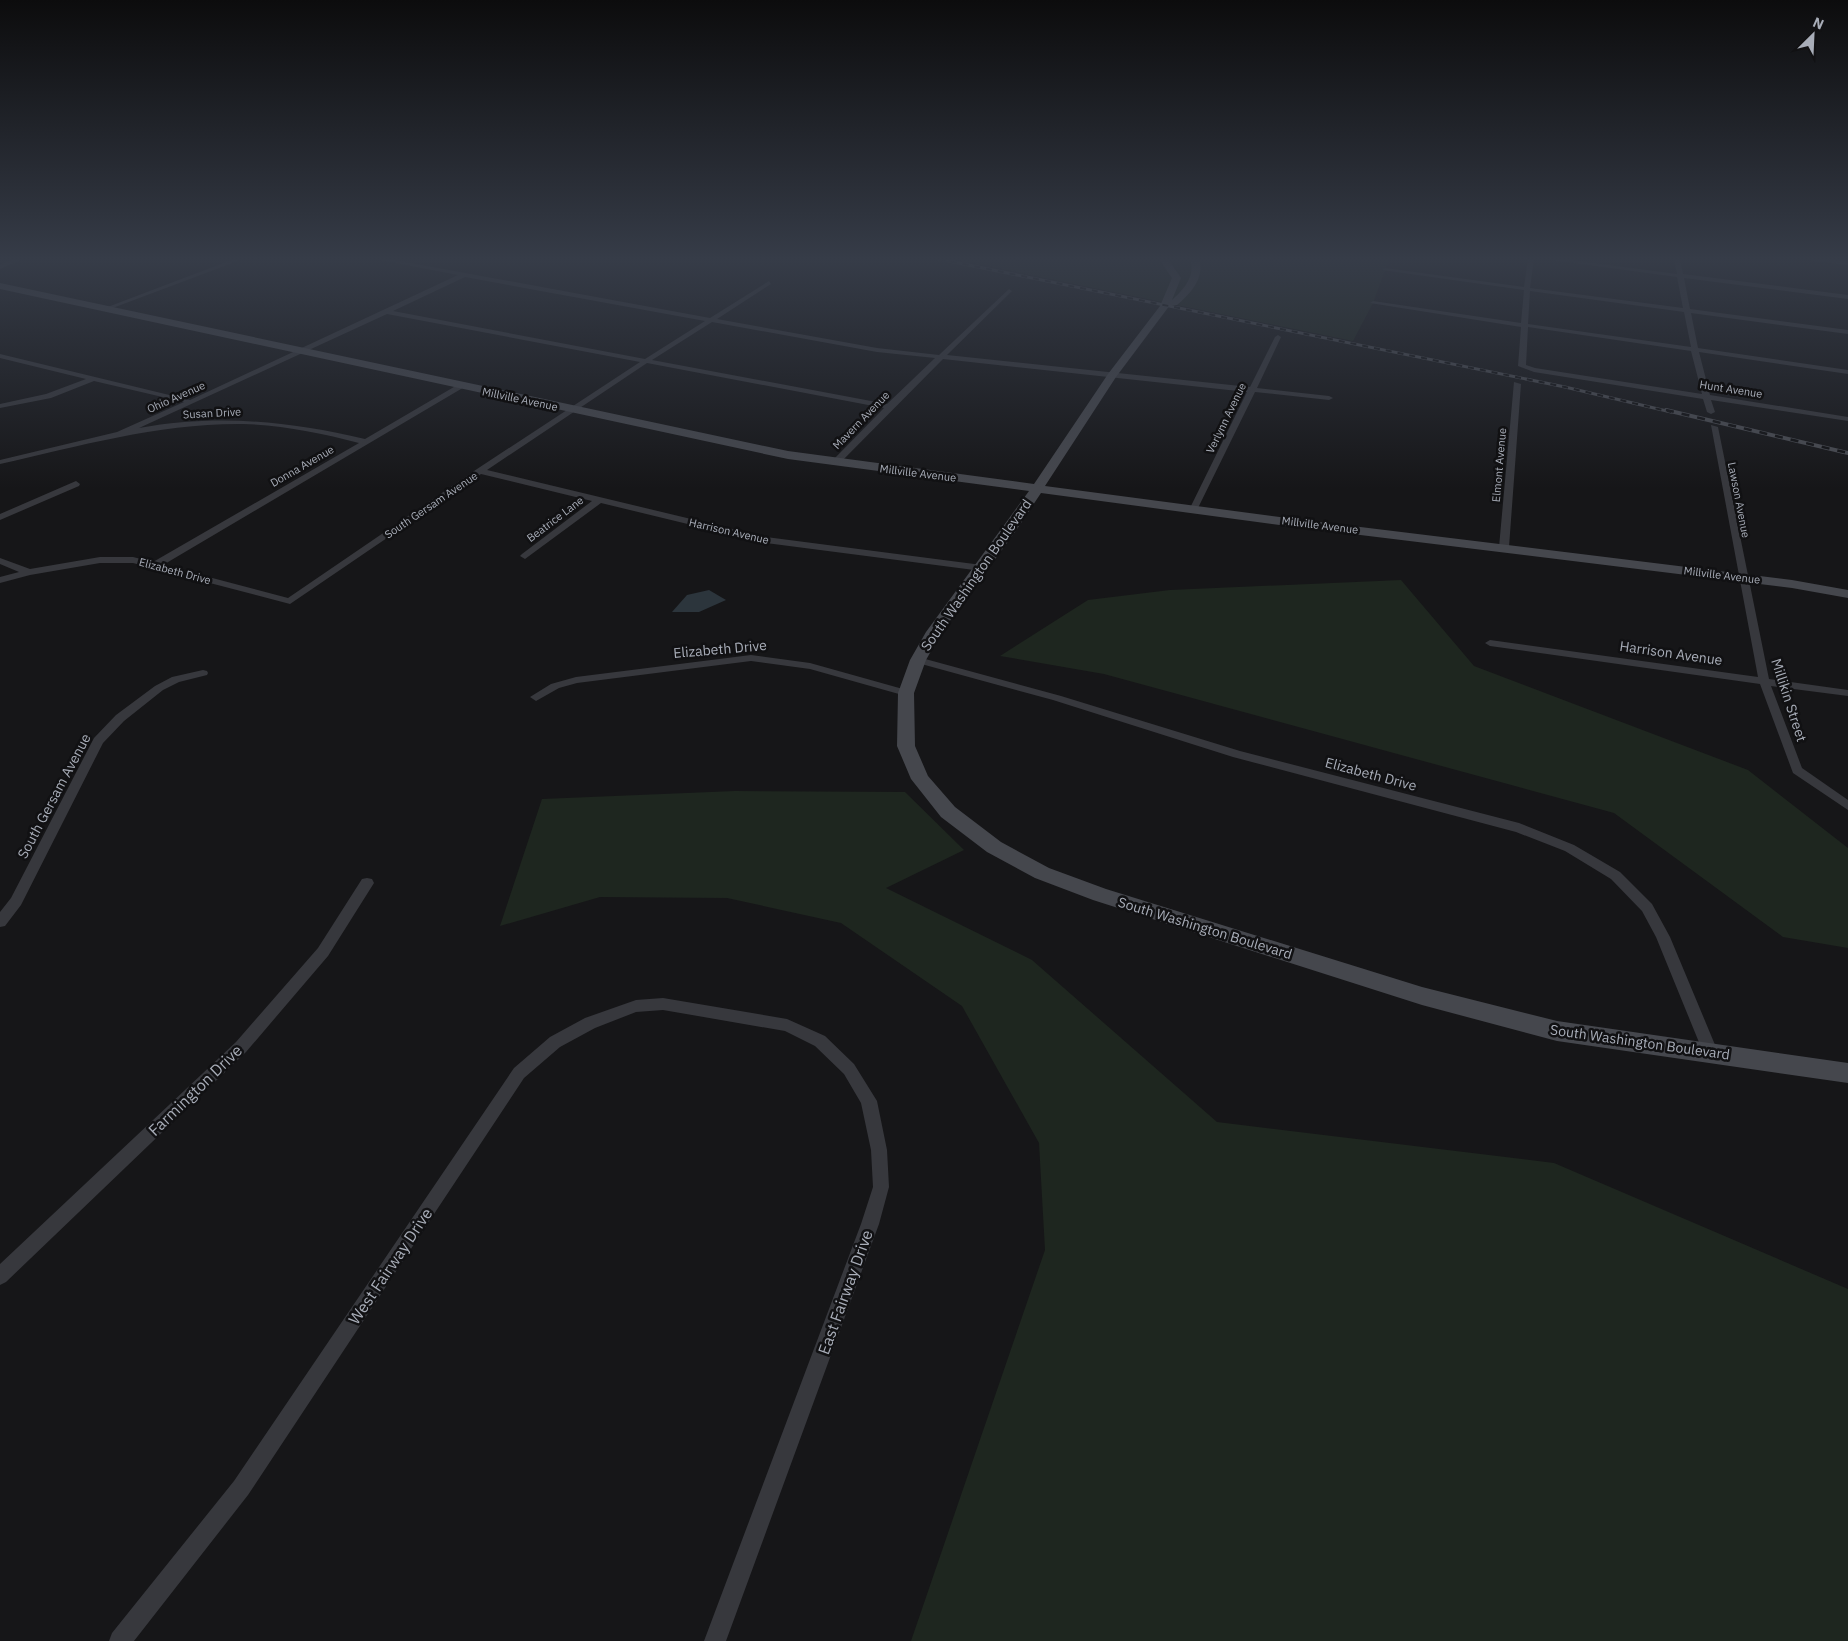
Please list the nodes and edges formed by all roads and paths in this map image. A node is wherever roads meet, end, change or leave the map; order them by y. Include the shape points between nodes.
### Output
1 (229, 336) edge
2 (336, 336) edge
3 (512, 336) edge
4 (686, 336) edge
5 (797, 336) edge
6 (963, 336) edge
7 (1143, 336) edge
8 (1523, 336) edge
9 (1596, 336) edge
10 (1692, 336) edge
11 (1278, 337) dead end
12 (1695, 350) junction
13 (301, 352) junction
14 (0, 356) edge
15 (940, 358) junction
16 (646, 361) junction
17 (1848, 372) edge
18 (1112, 376) junction
19 (92, 379) junction
20 (1517, 384) dead end
21 (462, 386) junction
22 (1252, 390) junction
23 (1707, 396) junction
24 (1329, 398) dead end
25 (191, 402) junction
26 (0, 406) edge
27 (889, 407) junction
28 (573, 410) junction
29 (1711, 412) dead end
30 (1848, 419) edge
31 (1714, 427) dead end
32 (116, 436) junction
33 (367, 442) junction
34 (0, 462) edge
35 (836, 462) junction
36 (480, 471) junction
37 (76, 484) dead end
38 (1036, 488) junction
39 (599, 500) junction
40 (1194, 508) junction
41 (0, 517) edge
42 (1504, 547) junction
43 (525, 556) dead end
44 (0, 561) edge
45 (154, 566) junction
46 (982, 568) junction
47 (29, 572) junction
48 (1743, 578) junction
49 (0, 580) edge
50 (1848, 594) edge
51 (290, 601) joint
52 (1490, 643) dead end
53 (918, 660) junction
54 (202, 673) dead end
55 (1764, 681) junction
56 (906, 693) junction
57 (1848, 693) edge
58 (536, 697) dead end
59 (1848, 806) edge
60 (367, 883) dead end
61 (0, 922) edge
62 (728, 1015) joint
63 (1710, 1052) junction
64 (1848, 1073) edge
65 (0, 1276) edge
66 (120, 1641) edge
67 (715, 1641) edge

1 - 13 main road, Millville Avenue
2 - 13 street, Ohio Avenue
3 - 16 street
4 - 16 street, South Gersam Avenue
5 - 15 street
6 - 15 street, Mavern Avenue
7 - 18 main road
8 - 23 street, Hunt Avenue via 1522,366 1534,370
9 - 12 street
10 - 12 street
11 - 22 street, Verlynn Avenue
12 - 17 street
12 - 23 street
13 - 21 main road, Millville Avenue
13 - 25 street, Ohio Avenue
14 - 19 street
15 - 18 street
15 - 27 street, Mavern Avenue
16 - 27 street
16 - 28 street, South Gersam Avenue
18 - 22 street
18 - 38 main road
19 - 25 street
19 - 26 street via 48,396
20 - 42 street, Elmont Avenue
21 - 28 main road, Millville Avenue
21 - 33 street, Donna Avenue
22 - 24 street
22 - 40 street, Verlynn Avenue
23 - 29 street
23 - 30 street, Hunt Avenue
25 - 32 street, Ohio Avenue
27 - 35 street, Mavern Avenue
28 - 35 main road, Millville Avenue
28 - 36 street, South Gersam Avenue
31 - 48 street, Lawson Avenue
32 - 33 street, Susan Drive via 168,427 242,422 317,430
32 - 34 street, Susan Drive
33 - 45 street, Donna Avenue
35 - 38 main road, Millville Avenue
36 - 39 street, Harrison Avenue
36 - 51 street, South Gersam Avenue
37 - 41 street
38 - 40 main road, Millville Avenue
38 - 46 street, South Washington Boulevard
39 - 43 street, Beatrice Lane
39 - 46 street, Harrison Avenue via 766,540
40 - 42 main road, Millville Avenue
42 - 48 main road, Millville Avenue
44 - 47 street
45 - 47 street, Elizabeth Drive via 133,560 100,560
45 - 51 street, Elizabeth Drive
46 - 53 main road, South Washington Boulevard via 934,632
47 - 49 street, Elizabeth Drive
48 - 50 main road, Millville Avenue
48 - 55 street, Millikin Street
52 - 55 street, Harrison Avenue
53 - 56 main road, South Washington Boulevard
53 - 63 street, Elizabeth Drive via 1057,698 1237,754 1519,828 1588,856 1616,876 1643,902 1658,928
54 - 61 street, South Gersam Avenue via 176,679 160,688 120,718 98,741 16,901
55 - 57 street, Harrison Avenue
55 - 59 street, Millikin Street via 1797,770
56 - 58 street, Elizabeth Drive via 797,662 751,658 576,680 555,686
56 - 63 main road, South Washington Boulevard via 906,746 920,779 948,812 986,841 1042,873 1100,895 1422,996 1557,1031
60 - 65 street, Farmington Drive via 323,952 240,1047
62 - 66 street, West Fairway Drive via 663,1004 636,1006 590,1023 555,1042 519,1073 240,1488
62 - 67 street, East Fairway Drive via 787,1025 820,1041 849,1069 869,1101 879,1150 881,1187
63 - 64 main road, South Washington Boulevard

